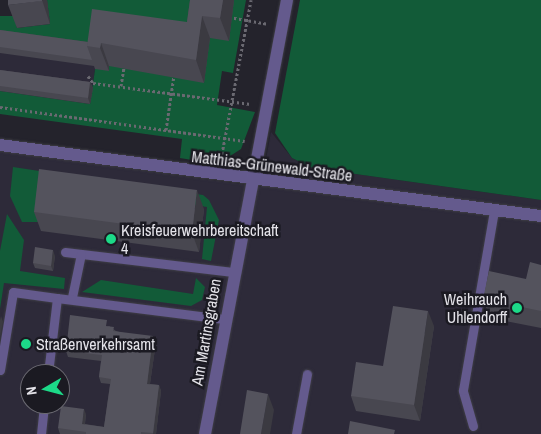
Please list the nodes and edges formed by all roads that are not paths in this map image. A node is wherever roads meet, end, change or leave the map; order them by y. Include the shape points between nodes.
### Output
1 (287, 0) edge
2 (0, 144) edge
3 (253, 181) junction
4 (494, 211) junction
5 (541, 216) edge
6 (65, 252) dead end
7 (81, 254) junction
8 (233, 272) junction
9 (72, 297) junction
10 (57, 298) junction
11 (224, 319) junction
12 (49, 364) edge
13 (0, 370) edge
14 (307, 374) dead end
15 (43, 414) edge
16 (473, 426) dead end
17 (41, 434) edge
18 (205, 434) edge
19 (296, 434) edge

1 - 3 street, Am Martinsgraben
2 - 3 street, Matthias-Grünewald-Straße
3 - 4 street, Matthias-Grünewald-Straße
3 - 8 street, Am Martinsgraben
4 - 5 street, Matthias-Grünewald-Straße
4 - 16 lane via 463,390
6 - 7 lane
7 - 8 lane
7 - 9 lane
8 - 11 street, Am Martinsgraben
9 - 10 lane
9 - 11 lane
10 - 12 lane
10 - 13 lane via 12,292
11 - 18 street, Am Martinsgraben
14 - 19 lane
15 - 17 lane

